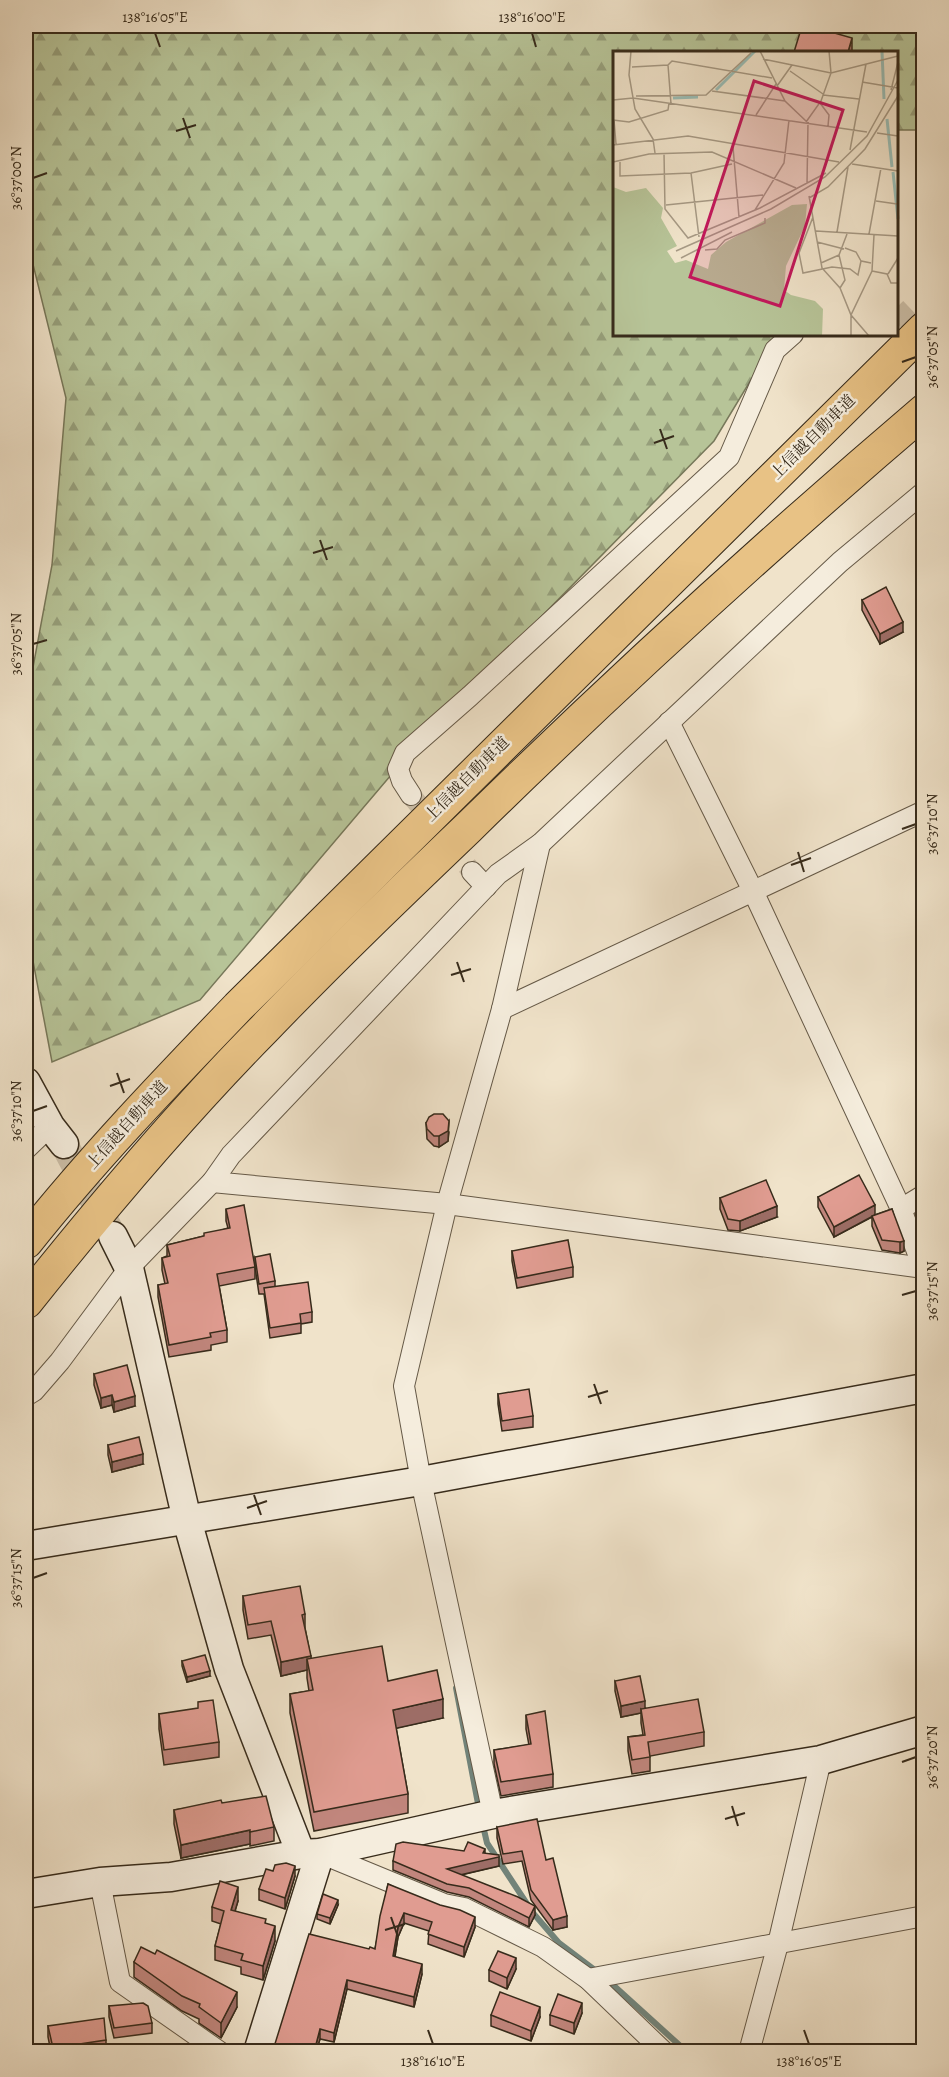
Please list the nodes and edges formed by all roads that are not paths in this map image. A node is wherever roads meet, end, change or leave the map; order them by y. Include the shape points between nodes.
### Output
1 (924, 329) edge
2 (791, 336) edge
3 (924, 411) edge
4 (924, 492) edge
5 (669, 722) junction
6 (411, 795) tunnel mouth
7 (924, 811) edge
8 (540, 844) junction
9 (472, 872) tunnel mouth
10 (486, 887) junction
11 (753, 891) junction
12 (502, 1009) junction
13 (26, 1082) edge
14 (57, 1135) joint
15 (26, 1149) edge
16 (212, 1182) junction
17 (924, 1195) edge
18 (447, 1204) junction
19 (901, 1209) junction
20 (113, 1236) tunnel mouth
21 (26, 1242) edge
22 (129, 1268) junction
23 (923, 1269) edge
24 (26, 1302) edge
25 (924, 1388) edge
26 (26, 1396) edge
27 (421, 1482) junction
28 (187, 1521) junction
29 (26, 1546) edge
30 (924, 1730) edge
31 (821, 1760) junction
32 (493, 1814) junction
33 (311, 1853) junction
34 (100, 1882) junction
35 (26, 1894) edge
36 (924, 1916) edge
37 (778, 1944) junction
38 (588, 1979) junction
39 (220, 2052) edge
40 (258, 2052) edge
41 (664, 2052) edge
42 (749, 2052) edge

1 - 21 highway, 上信越自動車道 via 238,1007 138,1112
2 - 6 street via 776,350 729,457 405,753 398,769
3 - 24 highway via 709,600 519,777 262,1030 159,1142
4 - 5 street via 840,562
5 - 8 street
5 - 11 street
7 - 11 street
8 - 10 street
8 - 12 street
9 - 10 street
10 - 16 street via 231,1155
11 - 12 street
11 - 19 street
12 - 18 street
13 - 14 street
14 - 15 street
16 - 18 street
16 - 22 street
17 - 19 street
18 - 23 street
18 - 27 street via 404,1386
19 - 23 street
20 - 22 street
22 - 26 street via 60,1362
22 - 28 street
25 - 27 street
27 - 28 street
27 - 32 street
28 - 29 street
28 - 33 street via 229,1669
30 - 31 street
31 - 32 street
31 - 37 street
32 - 33 street
33 - 34 street via 171,1877
33 - 38 street via 444,1904 464,1908 543,1947
33 - 40 street
34 - 35 street
34 - 39 street via 120,1982
36 - 37 street
37 - 38 street
37 - 42 street
38 - 41 street

